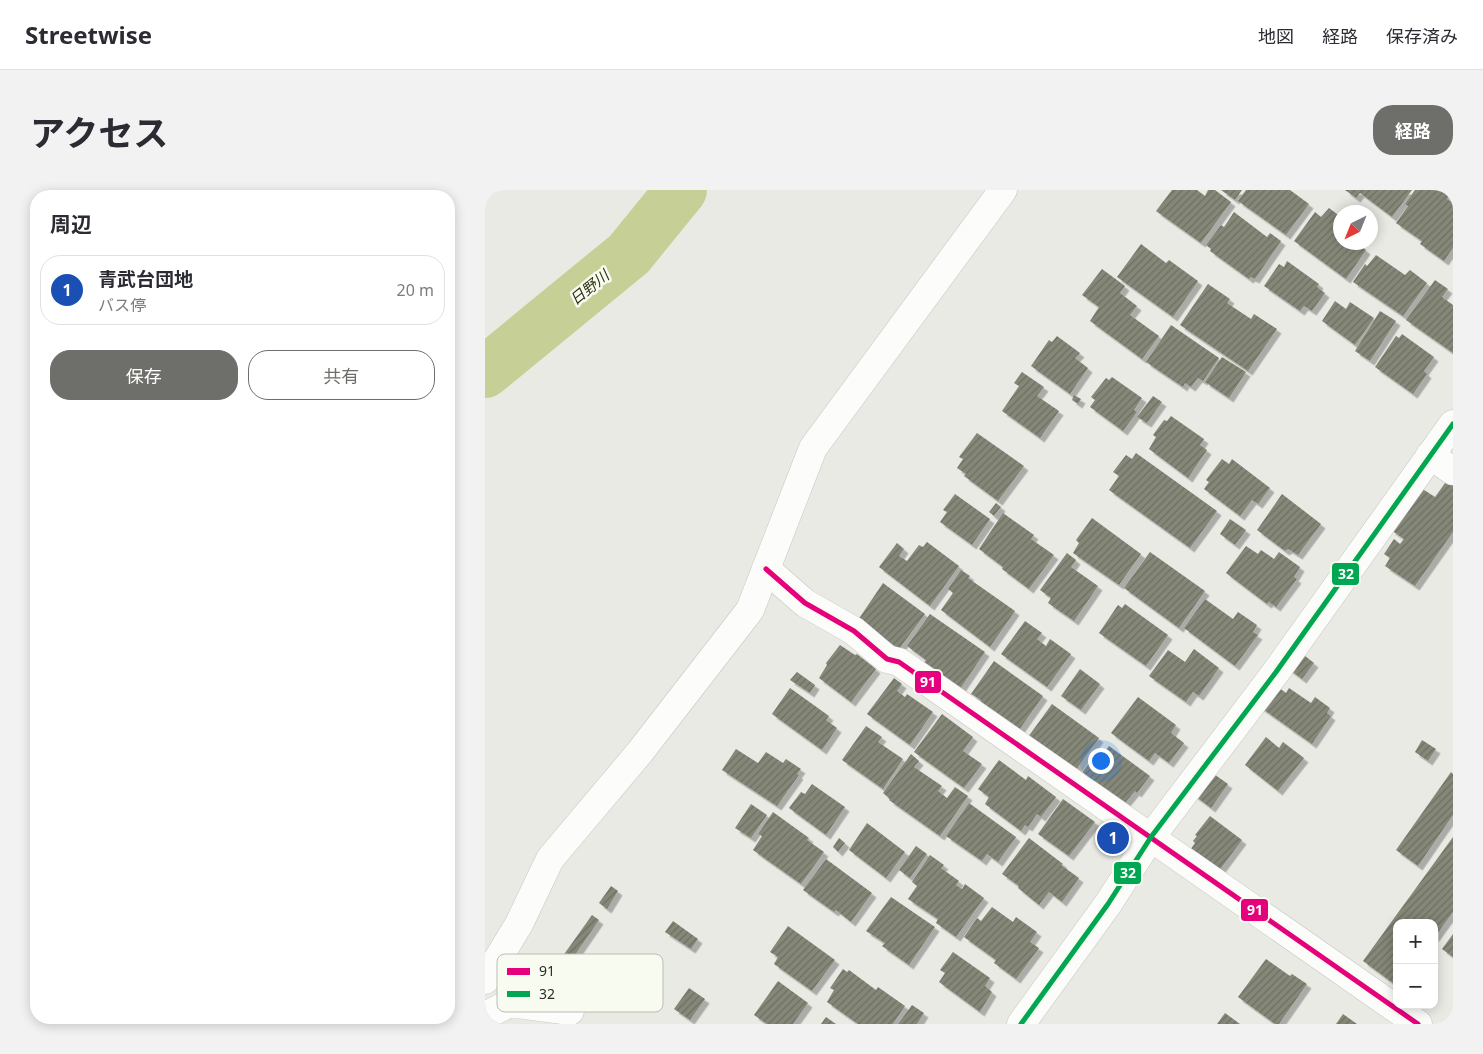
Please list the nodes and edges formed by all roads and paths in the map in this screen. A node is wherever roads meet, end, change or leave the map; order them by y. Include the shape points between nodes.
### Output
1 (1003, 190) edge
2 (1453, 424) edge
3 (1430, 455) junction
4 (1453, 471) edge
5 (766, 569) junction
6 (1151, 838) junction
7 (501, 954) edge
8 (497, 960) edge
9 (485, 980) edge
10 (497, 1010) edge
11 (485, 1016) edge
12 (1021, 1024) edge
13 (1418, 1024) edge

1 - 5 street via 813,448
2 - 3 street
3 - 4 street
3 - 6 street via 1276,672
5 - 6 street via 805,604 853,631 887,659 899,662
5 - 7 street via 750,610 640,752 550,859
6 - 12 street via 1108,904
6 - 13 street
8 - 9 street
10 - 11 street

